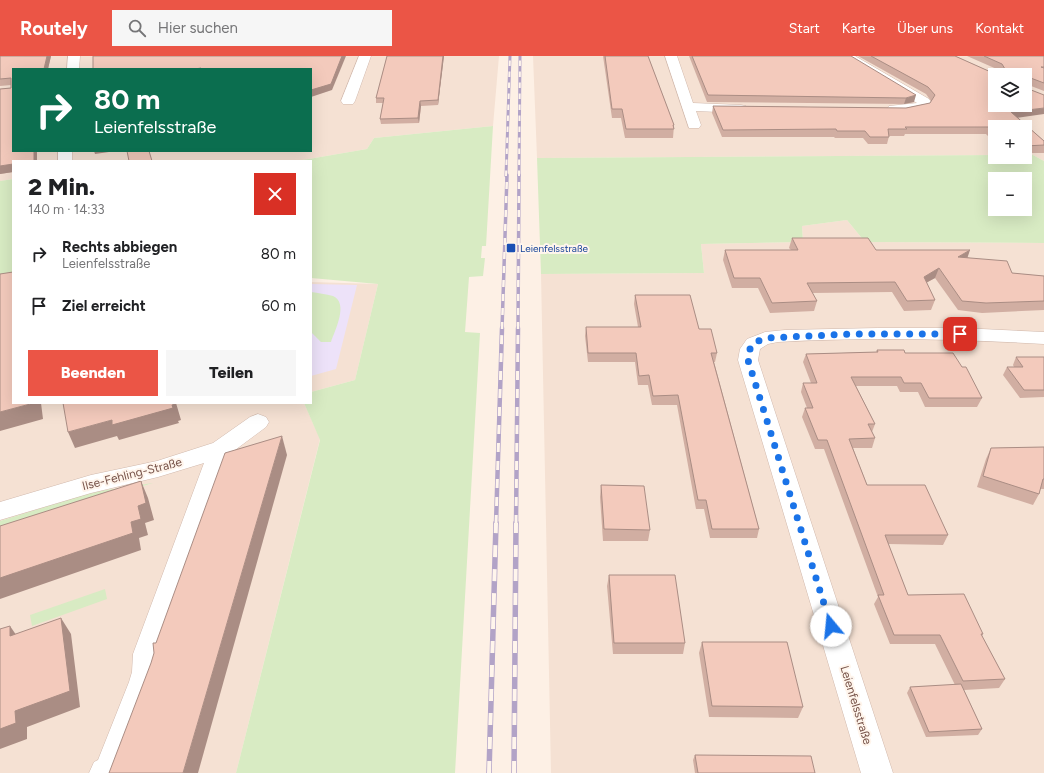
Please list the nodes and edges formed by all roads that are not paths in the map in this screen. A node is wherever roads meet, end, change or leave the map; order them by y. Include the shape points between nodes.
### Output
1 (74, 56) edge
2 (365, 56) edge
3 (671, 56) edge
4 (846, 56) edge
5 (73, 68) edge
6 (348, 102) dead end
7 (689, 107) junction
8 (756, 109) edge
9 (881, 109) edge
10 (694, 125) dead end
11 (1044, 338) edge
12 (258, 422) dead end
13 (221, 449) junction
14 (0, 511) edge
15 (106, 773) edge
16 (877, 773) edge

1 - 5 street
2 - 6 street
3 - 7 street
4 - 9 street via 924,102 915,109
7 - 8 street
7 - 10 street
11 - 16 street, Leienfelsstraße via 974,334 798,336 765,338 752,344 748,352 748,360
12 - 13 street, Ilse-Fehling-Straße
13 - 14 street, Ilse-Fehling-Straße via 158,469 91,484
13 - 15 street via 147,654 144,682 110,771

